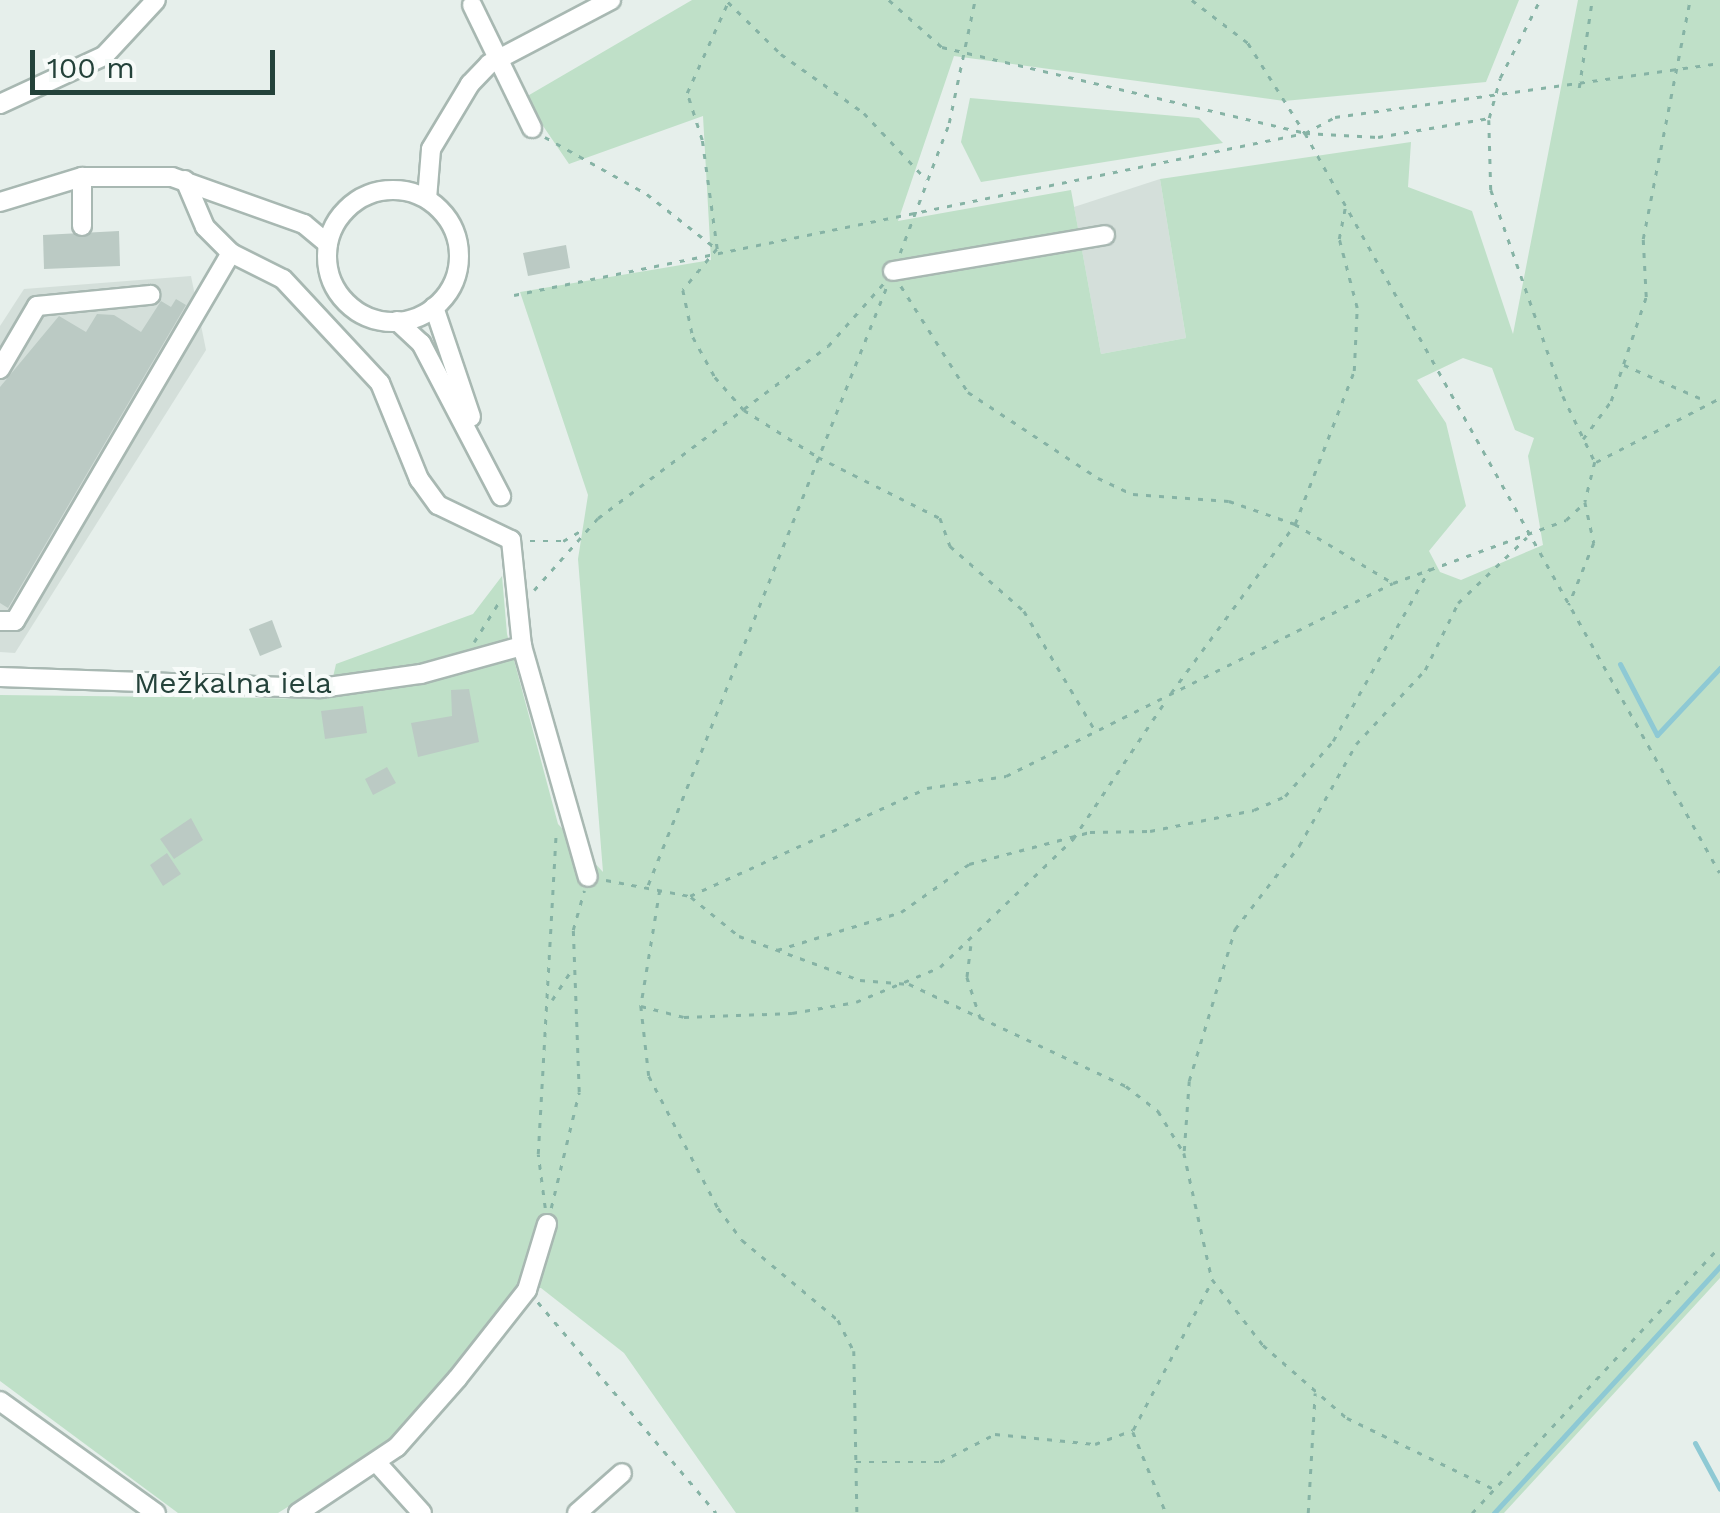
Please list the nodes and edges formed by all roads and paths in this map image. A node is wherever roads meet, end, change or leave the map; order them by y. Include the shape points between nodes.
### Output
1 (156, 0) edge
2 (611, 0) edge
3 (888, 0) edge
4 (976, 0) edge
5 (1192, 0) edge
6 (1540, 0) edge
7 (1592, 0) edge
8 (1690, 0) edge
9 (472, 5) dead end
10 (966, 53) junction
11 (1720, 63) edge
12 (1672, 73) junction
13 (1579, 88) junction
14 (1494, 100) junction
15 (0, 104) edge
16 (1489, 118) junction
17 (532, 128) joint
18 (1305, 132) junction
19 (82, 177) junction
20 (185, 180) junction
21 (926, 180) junction
22 (427, 199) junction
23 (0, 202) edge
24 (1345, 207) junction
25 (916, 213) junction
26 (82, 226) dead end
27 (1105, 235) dead end
28 (328, 244) junction
29 (717, 249) junction
30 (231, 253) junction
31 (893, 271) junction
32 (150, 295) dead end
33 (514, 295) dead end
34 (434, 307) junction
35 (397, 322) junction
36 (1623, 364) junction
37 (0, 369) edge
38 (1700, 398) dead end
39 (1720, 398) edge
40 (744, 410) junction
41 (1584, 439) junction
42 (818, 457) junction
43 (1595, 462) junction
44 (1585, 502) junction
45 (1295, 524) junction
46 (590, 526) junction
47 (1528, 536) junction
48 (510, 540) junction
49 (1431, 567) junction
50 (516, 576) junction
51 (1393, 583) junction
52 (1569, 605) junction
53 (520, 610) junction
54 (0, 620) edge
55 (522, 646) junction
56 (460, 665) junction
57 (0, 677) edge
58 (1168, 696) junction
59 (1096, 732) junction
60 (556, 826) dead end
61 (1073, 838) junction
62 (1720, 872) edge
63 (588, 877) junction
64 (647, 886) junction
65 (660, 889) junction
66 (690, 896) junction
67 (971, 944) junction
68 (774, 951) junction
69 (572, 968) junction
70 (909, 984) junction
71 (551, 1002) junction
72 (642, 1006) junction
73 (980, 1020) junction
74 (1184, 1154) junction
75 (548, 1224) junction
76 (1720, 1246) edge
77 (1212, 1279) junction
78 (527, 1290) junction
79 (1315, 1392) junction
80 (0, 1401) edge
81 (1133, 1430) junction
82 (854, 1462) junction
83 (377, 1464) junction
84 (622, 1474) dead end
85 (1494, 1489) junction
86 (156, 1513) edge
87 (298, 1513) edge
88 (422, 1513) edge
89 (577, 1513) edge
90 (716, 1513) edge
91 (857, 1513) edge
92 (1166, 1513) edge
93 (1308, 1513) edge
94 (1472, 1513) edge

1 - 15 street via 104,56
2 - 22 street via 489,64 470,84 431,148
3 - 10 path via 942,47
4 - 10 path
5 - 18 path via 1248,43
6 - 14 path
7 - 13 path
8 - 12 path
9 - 17 street
10 - 18 path via 1156,92
10 - 21 path
11 - 12 path
12 - 13 path
12 - 36 path via 1644,239 1646,297
13 - 14 path
14 - 16 path
14 - 18 path via 1335,118
16 - 18 path via 1378,138
16 - 41 path via 1491,190
17 - 29 path via 647,194
18 - 24 path
18 - 25 path
19 - 20 street
19 - 23 street
19 - 26 street
20 - 28 street via 304,224
20 - 30 street via 205,228
21 - 25 path
21 - 29 path via 864,113 781,54 728,2 686,93 702,140
22 - 28 street via 396,190 367,195 342,213
22 - 34 street via 452,226 458,260
24 - 45 path via 1339,239 1357,308 1354,371
24 - 47 path
25 - 29 path
25 - 31 path
27 - 31 street
28 - 35 street via 338,293 364,315
29 - 33 path
29 - 40 path via 682,290 693,337
30 - 48 street via 283,279 354,351 380,383 418,479 438,504
30 - 54 street via 14,621
31 - 40 path via 828,346
31 - 42 path
31 - 45 path via 968,392 1098,478 1133,494 1229,501
32 - 37 street via 38,306
34 - 35 street
34 - 35 street via 501,496 421,342
36 - 38 path
36 - 41 path via 1611,401
39 - 43 path
40 - 42 path
40 - 46 path
41 - 43 path
42 - 59 path via 940,518 950,546 1024,611
42 - 64 path
43 - 44 path
44 - 47 path
44 - 52 path via 1594,544
45 - 51 path
45 - 58 path
46 - 48 path via 563,540
46 - 53 path
47 - 49 path
47 - 52 path
47 - 74 path via 1458,603 1425,670 1356,744 1299,846 1235,929 1189,1081
48 - 50 street
49 - 51 path
49 - 61 path via 1333,742 1285,796 1254,810
50 - 53 street
50 - 56 path
51 - 58 path
52 - 62 path
53 - 55 street
55 - 56 street, Mežkalna iela
55 - 63 street
56 - 57 street, Mežkalna iela via 321,688
58 - 59 path
58 - 61 path
59 - 66 path via 1006,776 927,788
60 - 71 path via 547,945
61 - 67 path
61 - 68 path via 969,864 901,912
63 - 64 path
63 - 69 path
64 - 65 path
65 - 66 path
65 - 72 path
66 - 68 path via 740,936
67 - 70 path
67 - 73 path via 967,977
68 - 70 path via 860,980
69 - 71 path
69 - 75 path via 579,1092
70 - 72 path via 792,1013 684,1017
70 - 73 path
71 - 75 path via 538,1154
72 - 82 path via 649,1076 718,1208 742,1240 838,1320 854,1351
73 - 74 path via 1126,1086 1158,1111
74 - 77 path
75 - 78 street
76 - 85 path
77 - 79 path via 1252,1334
77 - 81 path
78 - 83 street
78 - 90 path
79 - 85 path via 1386,1442 1436,1455
79 - 93 path
80 - 86 street
81 - 82 path via 1095,1444 994,1434 940,1462
81 - 92 path
82 - 91 path
83 - 87 street
83 - 88 street
84 - 89 street
85 - 94 path

